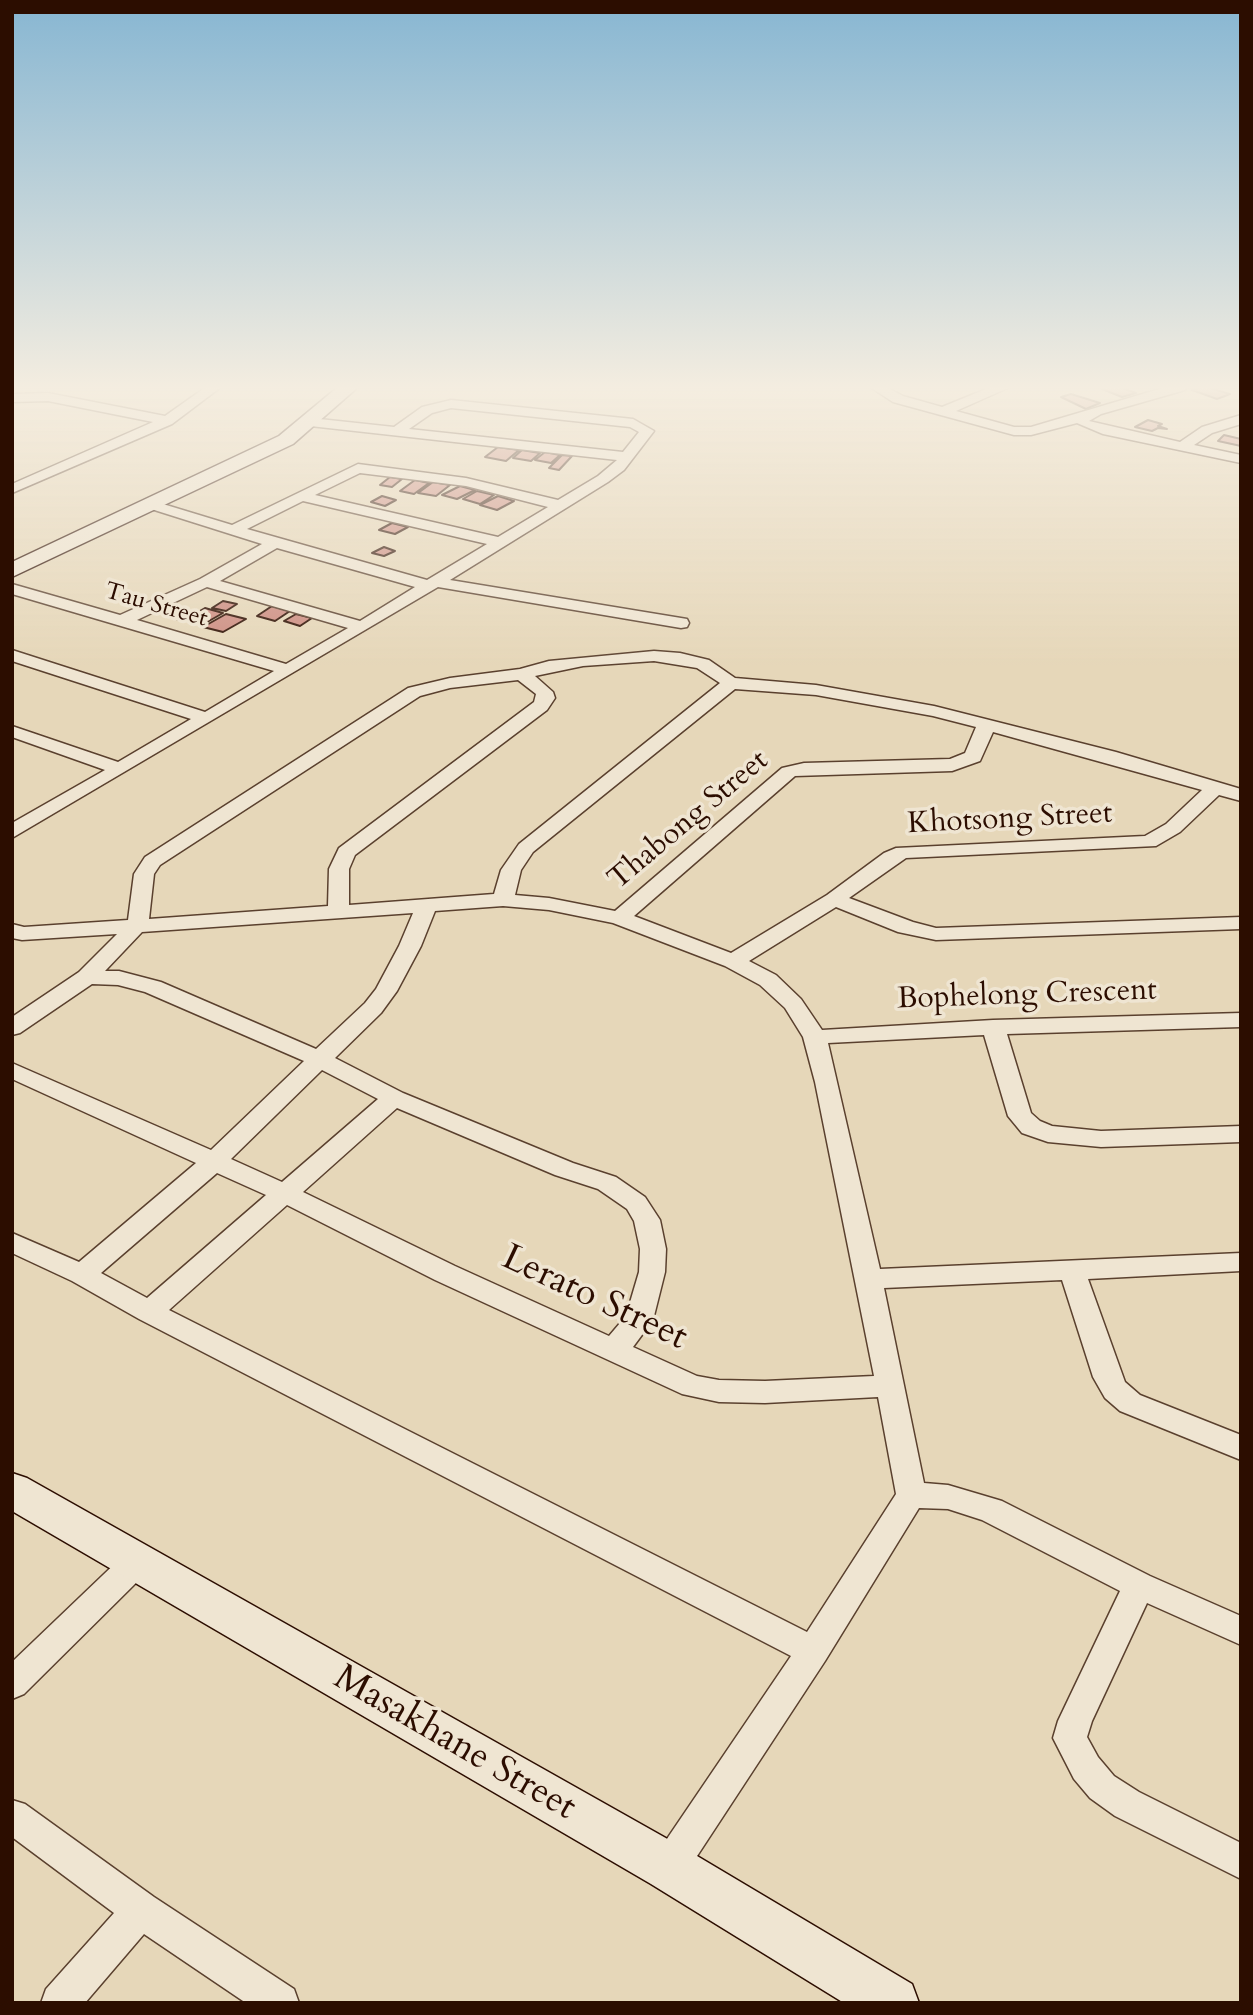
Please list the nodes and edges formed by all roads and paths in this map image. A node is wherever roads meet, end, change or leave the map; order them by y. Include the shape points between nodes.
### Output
1 (30, 481) edge
2 (202, 481) edge
3 (328, 481) edge
4 (454, 481) edge
5 (599, 481) edge
6 (12, 489) edge
7 (301, 496) junction
8 (153, 505) junction
9 (559, 505) junction
10 (233, 530) junction
11 (499, 542) junction
12 (275, 543) junction
13 (12, 570) edge
14 (206, 582) junction
15 (432, 584) junction
16 (12, 589) edge
17 (122, 621) junction
18 (681, 623) dead end
19 (362, 627) junction
20 (12, 655) edge
21 (285, 669) junction
22 (522, 674) junction
23 (731, 683) junction
24 (206, 718) junction
25 (986, 726) junction
26 (12, 731) edge
27 (118, 768) junction
28 (1216, 787) junction
29 (1241, 795) edge
30 (12, 832) edge
31 (834, 899) junction
32 (503, 900) junction
33 (426, 906) junction
34 (338, 911) junction
35 (619, 918) junction
36 (1241, 923) edge
37 (138, 924) junction
38 (16, 935) edge
39 (733, 961) junction
40 (88, 977) junction
41 (1241, 1020) edge
42 (993, 1027) junction
43 (12, 1028) edge
44 (815, 1037) junction
45 (321, 1060) junction
46 (12, 1070) edge
47 (394, 1098) junction
48 (1241, 1134) edge
49 (213, 1162) junction
50 (286, 1194) junction
51 (12, 1242) edge
52 (1241, 1262) edge
53 (1072, 1270) junction
54 (82, 1274) junction
55 (869, 1279) junction
56 (149, 1312) junction
57 (613, 1351) junction
58 (890, 1386) junction
59 (1241, 1448) edge
60 (12, 1490) edge
61 (911, 1494) junction
62 (136, 1563) junction
63 (1139, 1585) junction
64 (1241, 1631) edge
65 (813, 1651) junction
66 (12, 1684) edge
67 (12, 1816) edge
68 (1241, 1862) edge
69 (669, 1867) junction
70 (141, 1910) junction
71 (61, 2003) edge
72 (280, 2003) edge
73 (893, 2003) edge

1 - 6 street
2 - 8 street
3 - 7 street
4 - 9 street
5 - 9 street
7 - 10 street
7 - 11 street
8 - 10 street
8 - 13 street
9 - 11 street
10 - 12 street
11 - 15 street
12 - 14 street
12 - 15 street
14 - 17 street
14 - 19 street
15 - 18 street
15 - 19 street
16 - 17 street, Tau Street
17 - 21 street, Tau Street
19 - 21 street
20 - 24 street
21 - 24 street
22 - 23 street via 573,662 654,656 693,660
22 - 34 street via 544,692 541,706 346,852 339,869
22 - 37 street via 414,692 187,837 152,862 144,874
23 - 25 street via 870,698
23 - 32 street via 526,848 511,870
24 - 27 street
25 - 28 street
25 - 35 street, Thabong Street via 972,757 952,765 789,772
26 - 27 street
27 - 30 street
28 - 29 street
28 - 31 street, Khotsong Street via 1173,828 1149,842 904,852
31 - 36 street via 936,934
31 - 39 street, Khotsong Street
32 - 33 street
32 - 35 street via 568,906
33 - 34 street
33 - 45 street via 386,991
34 - 37 street
35 - 39 street
37 - 38 street
37 - 40 street
39 - 44 street via 780,989
40 - 43 street
40 - 45 street via 120,978 153,987
41 - 42 street, Bophelong Crescent
42 - 44 street, Bophelong Crescent
42 - 48 street via 1020,1116 1031,1127 1048,1134 1101,1139
44 - 55 street
45 - 47 street
45 - 49 street
46 - 49 street, Lerato Street
47 - 50 street
47 - 57 street via 607,1183 636,1203 647,1220 653,1249 650,1287 639,1320
49 - 50 street, Lerato Street
49 - 54 street
50 - 56 street
50 - 57 street, Lerato Street
51 - 54 street
52 - 53 street
53 - 55 street
53 - 59 street via 1115,1390 1130,1403
54 - 56 street
55 - 58 street
56 - 65 street
57 - 58 street, Lerato Street via 692,1386 719,1391
58 - 61 street
60 - 62 street, Masakhane Street
61 - 63 street via 948,1497 991,1510
61 - 65 street
62 - 66 street
62 - 69 street, Masakhane Street
63 - 64 street
63 - 68 street via 1070,1738 1086,1768 1111,1793
65 - 69 street
67 - 70 street
69 - 73 street, Masakhane Street
70 - 71 street
70 - 72 street

